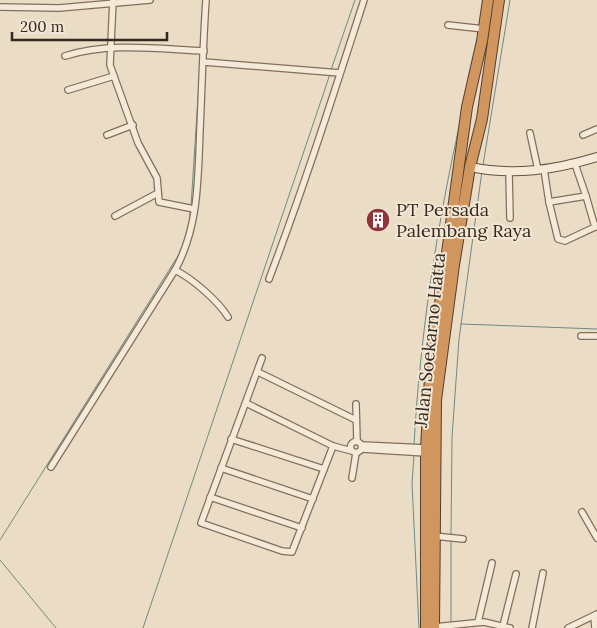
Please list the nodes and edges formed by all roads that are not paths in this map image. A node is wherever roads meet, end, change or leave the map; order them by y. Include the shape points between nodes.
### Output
1 (150, 0) edge
2 (206, 0) edge
3 (364, 0) edge
4 (488, 0) edge
5 (499, 0) edge
6 (113, 2) edge
7 (0, 7) edge
8 (448, 24) dead end
9 (484, 29) junction
10 (110, 47) junction
11 (203, 51) junction
12 (65, 56) dead end
13 (204, 62) junction
14 (338, 73) junction
15 (114, 76) junction
16 (68, 90) dead end
17 (133, 125) junction
18 (597, 129) edge
19 (530, 133) dead end
20 (107, 135) dead end
21 (583, 135) dead end
22 (597, 157) edge
23 (575, 164) junction
24 (474, 168) junction
25 (541, 170) junction
26 (509, 173) junction
27 (158, 193) junction
28 (586, 196) junction
29 (549, 202) junction
30 (193, 209) junction
31 (115, 216) dead end
32 (510, 218) dead end
33 (596, 226) edge
34 (175, 270) junction
35 (269, 279) dead end
36 (228, 317) dead end
37 (581, 336) dead end
38 (597, 336) edge
39 (262, 358) dead end
40 (436, 363) junction
41 (258, 372) junction
42 (246, 403) junction
43 (356, 404) dead end
44 (356, 420) junction
45 (231, 439) junction
46 (333, 446) junction
47 (357, 448) junction
48 (423, 451) junction
49 (51, 467) dead end
50 (221, 468) junction
51 (324, 469) junction
52 (352, 478) dead end
53 (210, 497) junction
54 (313, 499) junction
55 (582, 512) dead end
56 (302, 528) junction
57 (434, 536) junction
58 (597, 538) edge
59 (463, 539) dead end
60 (492, 563) dead end
61 (543, 573) dead end
62 (516, 574) dead end
63 (596, 615) edge
64 (480, 624) edge
65 (503, 626) junction
66 (431, 628) edge
67 (510, 628) edge
68 (532, 628) edge
69 (568, 628) edge
70 (595, 628) edge

1 - 6 street
2 - 11 street
3 - 14 street
4 - 9 highway, Jalan Soekarno Hatta
5 - 24 highway, Jalan Soekarno Hatta
6 - 7 street via 59,8
6 - 10 street
8 - 9 street
9 - 40 highway, Jalan Soekarno Hatta via 467,107
10 - 11 street
10 - 12 street
10 - 15 street
11 - 13 street
13 - 14 street
13 - 30 street
14 - 35 street via 307,178
15 - 16 street
15 - 17 street
17 - 20 street
17 - 27 street via 144,157 157,178
18 - 21 street
19 - 25 street
22 - 23 street
23 - 25 street
23 - 28 street
24 - 26 street
24 - 40 highway, Jalan Soekarno Hatta
25 - 26 street
25 - 29 street
26 - 32 street
27 - 30 street via 160,202
27 - 31 street
28 - 29 street
28 - 33 street
29 - 33 street via 559,240 565,241
30 - 34 street via 192,232
34 - 36 street via 221,305
34 - 49 street
37 - 38 street
39 - 41 street
40 - 48 highway, Jalan Soekarno Hatta
40 - 57 highway, Jalan Soekarno Hatta
41 - 42 street
41 - 44 street
42 - 45 street
42 - 46 street
43 - 44 street
44 - 47 street
45 - 50 street
45 - 51 street
46 - 47 street
46 - 51 street
47 - 48 street
47 - 52 street
48 - 66 highway, Jalan Soekarno Hatta
50 - 53 street
50 - 54 street
51 - 54 street
53 - 56 street
53 - 56 street via 201,523 275,549 292,552
54 - 56 street
55 - 58 street
57 - 59 street
57 - 66 highway, Jalan Soekarno Hatta
60 - 64 street
61 - 68 street
62 - 65 street
63 - 69 street
63 - 70 street
64 - 65 street
64 - 66 street
65 - 67 street

